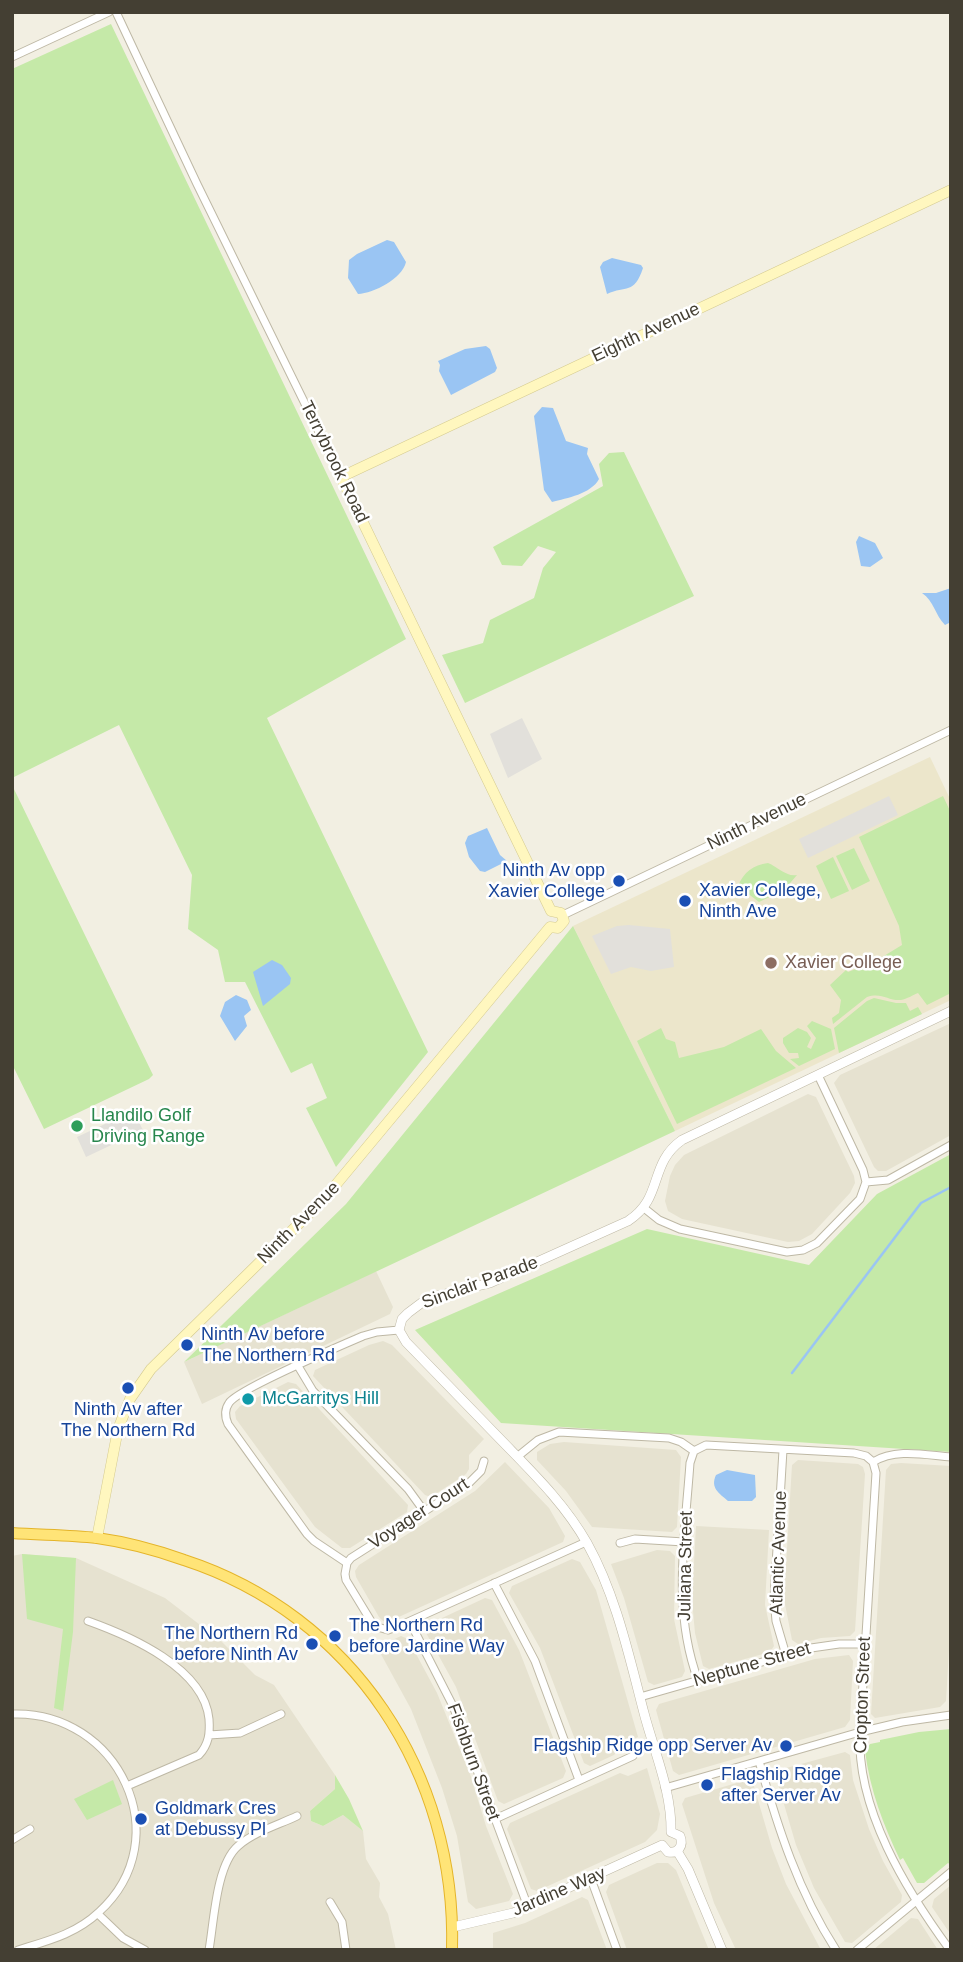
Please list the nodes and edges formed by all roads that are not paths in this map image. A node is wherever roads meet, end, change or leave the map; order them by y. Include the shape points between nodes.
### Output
1 (109, 12) edge
2 (116, 12) edge
3 (12, 57) edge
4 (951, 190) edge
5 (341, 477) junction
6 (951, 730) edge
7 (551, 911) junction
8 (563, 915) junction
9 (550, 927) junction
10 (951, 1011) edge
11 (818, 1075) junction
12 (951, 1145) edge
13 (866, 1182) junction
14 (645, 1208) junction
15 (399, 1330) junction
16 (298, 1366) junction
17 (783, 1450) junction
18 (694, 1451) junction
19 (517, 1457) junction
20 (951, 1457) edge
21 (484, 1461) dead end
22 (873, 1462) junction
23 (424, 1511) junction
24 (12, 1533) edge
25 (97, 1538) junction
26 (586, 1542) junction
27 (684, 1542) junction
28 (620, 1543) dead end
29 (347, 1563) junction
30 (494, 1583) junction
31 (88, 1621) dead end
32 (410, 1622) junction
33 (865, 1644) junction
34 (786, 1655) junction
35 (698, 1680) junction
36 (640, 1697) junction
37 (12, 1714) edge
38 (281, 1714) dead end
39 (951, 1715) edge
40 (860, 1732) junction
41 (209, 1735) junction
42 (633, 1756) dead end
43 (759, 1761) junction
44 (579, 1780) junction
45 (127, 1786) junction
46 (665, 1788) junction
47 (297, 1816) dead end
48 (495, 1819) junction
49 (30, 1829) dead end
50 (671, 1832) junction
51 (12, 1840) edge
52 (662, 1845) junction
53 (677, 1851) junction
54 (951, 1872) edge
55 (591, 1879) junction
56 (917, 1900) junction
57 (330, 1902) dead end
58 (528, 1907) junction
59 (98, 1914) junction
60 (453, 1927) junction
61 (18, 1950) edge
62 (145, 1950) edge
63 (209, 1950) edge
64 (346, 1950) edge
65 (452, 1950) edge
66 (617, 1950) edge
67 (722, 1950) edge
68 (836, 1950) edge
69 (857, 1950) edge
70 (950, 1950) edge

1 - 3 street
2 - 5 street, Terrybrook Road
4 - 5 main road, Eighth Avenue
5 - 7 main road, Terrybrook Road
6 - 8 street, Ninth Avenue
7 - 8 main road
7 - 9 main road via 546,919
8 - 9 main road via 561,926
9 - 25 main road, Ninth Avenue via 324,1199 151,1369 130,1399 118,1429
10 - 11 street
11 - 13 street
11 - 14 street via 674,1146 663,1160
12 - 13 street via 888,1180
13 - 14 street via 860,1199 823,1237 795,1252 680,1229
14 - 15 street, Sinclair Parade via 628,1221 490,1283 428,1298 408,1313
15 - 16 street via 363,1336
15 - 19 street
16 - 23 street via 313,1391
16 - 29 street via 235,1397 225,1417 307,1534
17 - 18 street via 706,1445
17 - 22 street via 860,1454
17 - 34 street, Atlantic Avenue via 774,1598
18 - 19 street via 668,1438 559,1432 538,1440
18 - 27 street, Juliana Street
19 - 26 street via 561,1504
20 - 22 street via 899,1453
21 - 23 street, Voyager Court via 469,1483
22 - 33 street, Cropton Street
23 - 29 street, Voyager Court
24 - 25 highway
25 - 60 highway via 187,1560 242,1584 293,1615 347,1663 394,1725 424,1788 443,1849
26 - 30 street
26 - 36 street via 609,1593
27 - 28 street via 635,1539
27 - 35 street, Juliana Street via 682,1606
29 - 32 street via 346,1580 374,1626 388,1630
30 - 32 street
30 - 44 street via 535,1661
31 - 41 street via 136,1641 179,1671 205,1702
32 - 48 street, Fishburn Street via 453,1706
33 - 34 street, Neptune Street via 826,1645
33 - 40 street, Cropton Street
34 - 35 street, Neptune Street
35 - 36 street, Neptune Street
36 - 46 street
37 - 45 street via 48,1717 80,1730 107,1753
38 - 41 street via 240,1733
39 - 40 street
40 - 43 street
40 - 56 street, Cropton Street via 862,1773 875,1817
41 - 45 street via 196,1757
42 - 44 street
43 - 46 street
43 - 68 street via 787,1855
44 - 48 street
45 - 59 street via 135,1821 132,1855 118,1889
46 - 50 street
47 - 63 street via 244,1841 229,1856
48 - 58 street, Fishburn Street
49 - 51 street
50 - 52 street via 663,1836
50 - 53 street via 681,1839
52 - 53 street via 668,1852
52 - 55 street, Jardine Way
53 - 67 street
54 - 56 street
55 - 58 street, Jardine Way
55 - 66 street
56 - 69 street
56 - 70 street, Cropton Street
57 - 64 street via 342,1922
58 - 60 street, Jardine Way
59 - 61 street via 68,1933
59 - 62 street via 123,1938
60 - 65 highway

